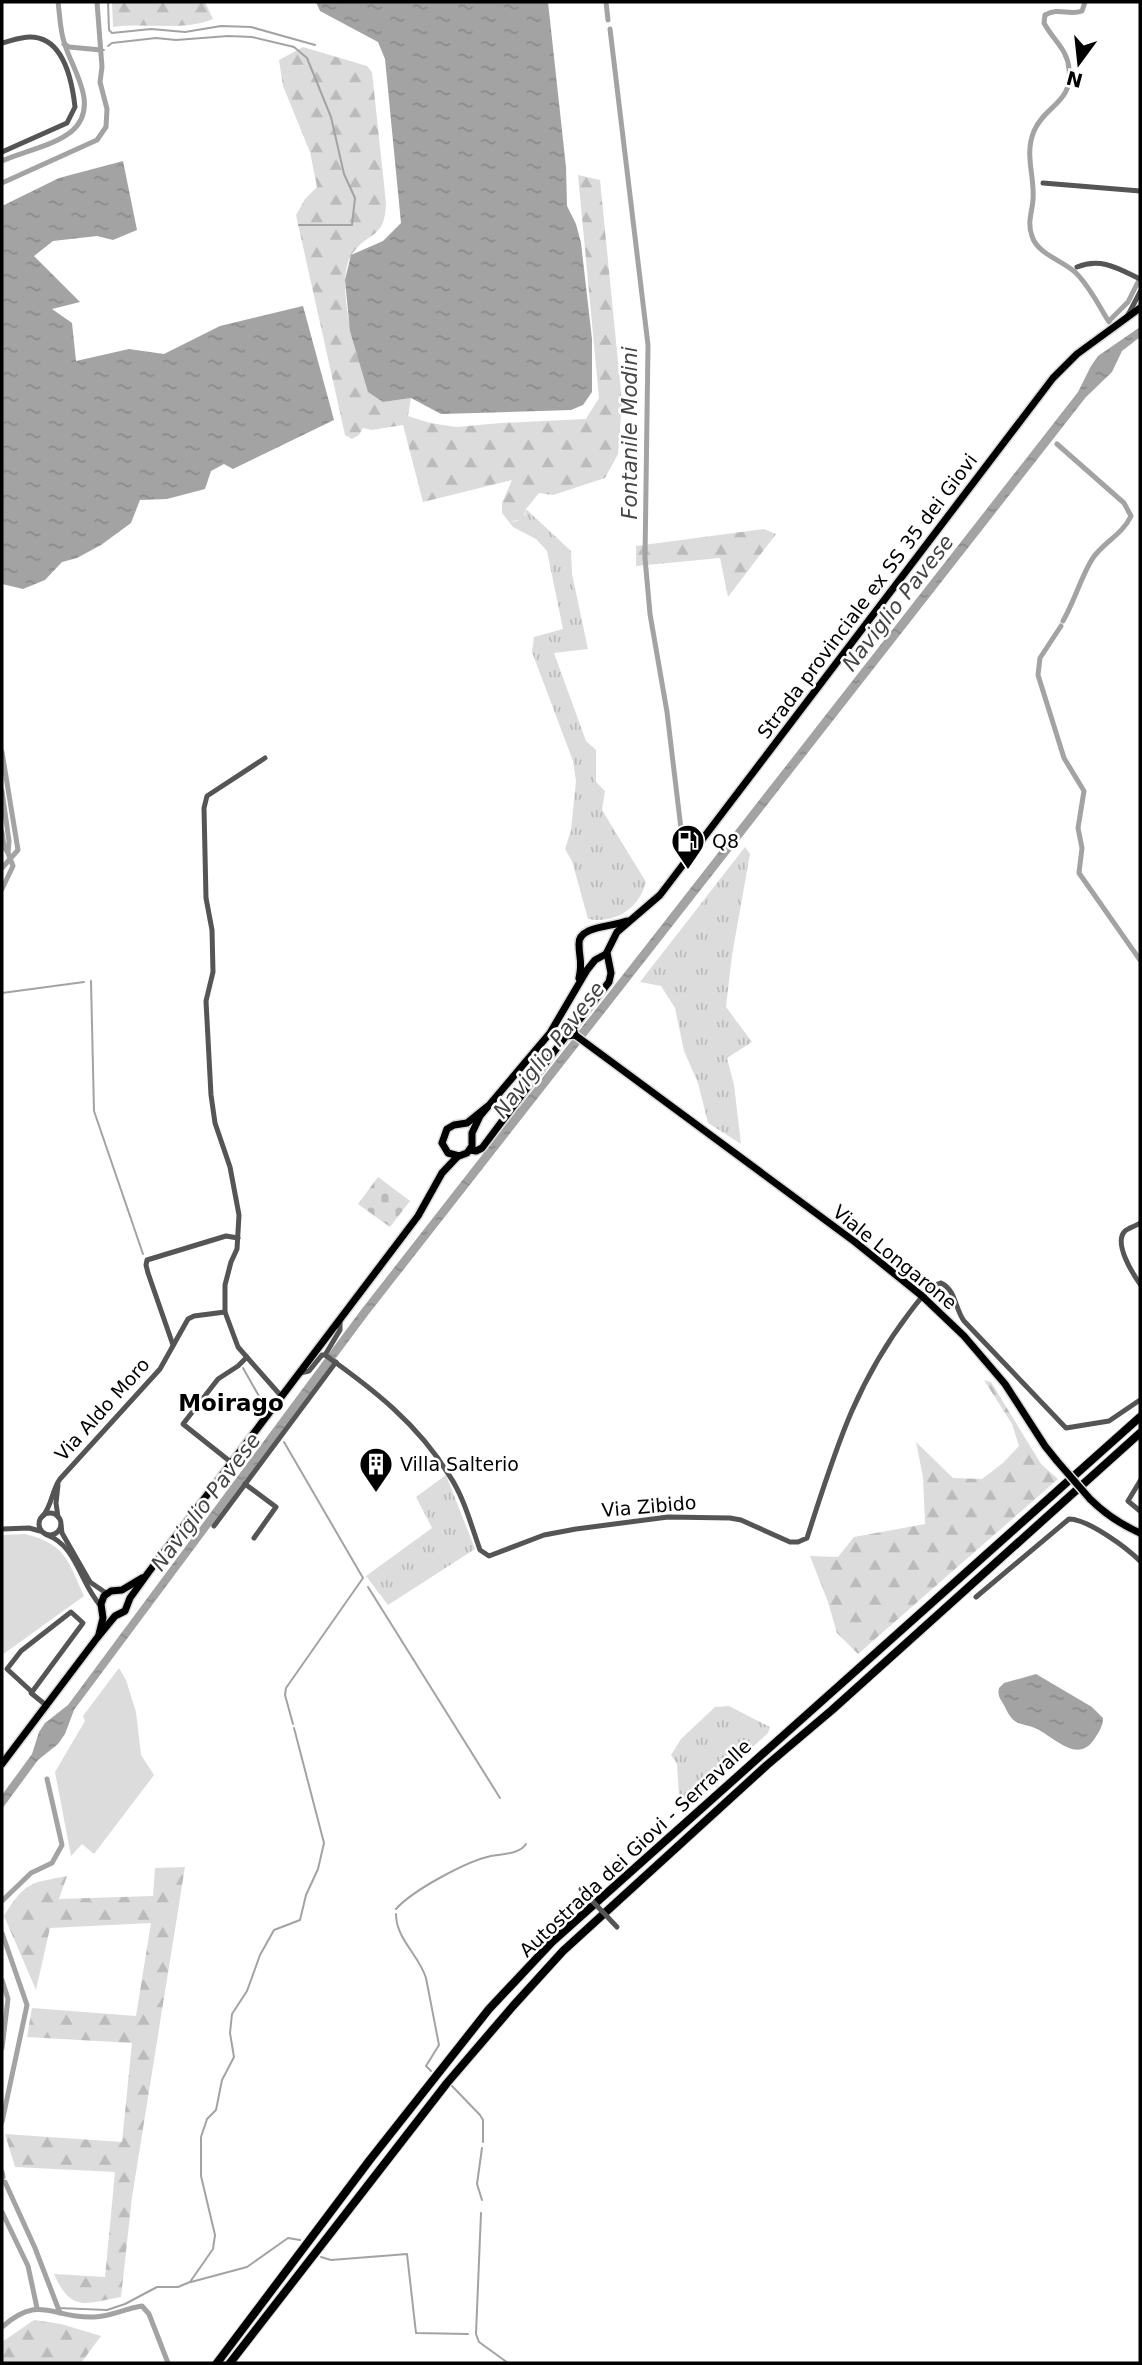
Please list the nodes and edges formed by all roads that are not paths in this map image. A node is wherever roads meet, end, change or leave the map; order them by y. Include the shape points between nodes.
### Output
1 (2, 43) edge
2 (2, 152) edge
3 (1043, 183) dead end
4 (1140, 191) edge
5 (1077, 267) dead end
6 (1140, 279) edge
7 (1140, 292) edge
8 (1140, 309) edge
9 (1126, 318) junction
10 (265, 758) dead end
11 (634, 918) junction
12 (593, 929) junction
13 (580, 950) junction
14 (608, 950) junction
15 (598, 959) junction
16 (576, 988) junction
17 (575, 1035) junction
18 (488, 1106) junction
19 (462, 1125) junction
20 (471, 1133) junction
21 (445, 1150) junction
22 (470, 1150) junction
23 (458, 1156) junction
24 (442, 1173) junction
25 (1140, 1223) edge
26 (238, 1238) junction
27 (1140, 1284) edge
28 (922, 1296) junction
29 (225, 1312) junction
30 (340, 1321) junction
31 (173, 1345) junction
32 (325, 1355) junction
33 (247, 1357) junction
34 (336, 1363) junction
35 (300, 1373) junction
36 (282, 1397) junction
37 (1140, 1400) edge
38 (1140, 1417) edge
39 (1140, 1433) edge
40 (232, 1463) junction
41 (60, 1479) junction
42 (1140, 1481) edge
43 (245, 1484) junction
44 (1140, 1511) edge
45 (42, 1517) junction
46 (60, 1521) junction
47 (214, 1526) dead end
48 (25, 1528) junction
49 (2, 1529) edge
50 (1140, 1533) edge
51 (45, 1534) junction
52 (254, 1538) dead end
53 (1140, 1562) edge
54 (148, 1573) junction
55 (118, 1592) junction
56 (106, 1594) junction
57 (976, 1597) dead end
58 (127, 1603) junction
59 (103, 1609) junction
60 (115, 1616) junction
61 (97, 1637) junction
62 (32, 1692) junction
63 (47, 1706) junction
64 (2, 1764) edge
65 (581, 1889) dead end
66 (617, 1927) dead end
67 (217, 2363) edge
68 (230, 2363) edge

1 - 2 street via 29,37 49,43 66,66 75,107 66,123
3 - 4 street
5 - 6 street via 1102,263
7 - 9 street
8 - 9 main road, Strada provinciale ex SS 35 dei Giovi
9 - 11 main road, Strada provinciale ex SS 35 dei Giovi via 1077,354 1053,379 660,895
10 - 26 street via 207,796 204,808 214,972 206,1001 209,1066 215,1123 239,1215
11 - 12 main road, Strada provinciale ex SS 35 dei Giovi
11 - 14 main road, Strada provinciale ex SS 35 dei Giovi via 615,934
12 - 13 main road, Strada provinciale ex SS 35 dei Giovi via 581,936
12 - 14 main road via 606,934
13 - 15 main road via 586,957
13 - 16 main road, Strada provinciale ex SS 35 dei Giovi via 582,966
14 - 15 main road, Strada provinciale ex SS 35 dei Giovi
14 - 17 main road via 609,982 573,1028
15 - 16 main road, Strada provinciale ex SS 35 dei Giovi
16 - 18 main road, Strada provinciale ex SS 35 dei Giovi via 550,1033
17 - 22 main road via 566,1036 482,1148
17 - 28 main road, Viale Longarone
18 - 19 main road, Strada provinciale ex SS 35 dei Giovi
18 - 20 main road, Strada provinciale ex SS 35 dei Giovi
19 - 20 main road
19 - 21 main road, Strada provinciale ex SS 35 dei Giovi via 445,1131
20 - 22 main road, Strada provinciale ex SS 35 dei Giovi
21 - 23 main road
21 - 24 main road
22 - 23 main road
23 - 24 main road
24 - 30 main road via 418,1216
25 - 27 street via 1121,1238 1124,1258
26 - 29 street via 227,1275
26 - 31 street via 226,1236 147,1260
28 - 34 street, Via Zibido via 863,1385 842,1432 807,1538 798,1542 741,1520 682,1517 544,1535 485,1555 457,1489 432,1450 395,1407
28 - 37 street via 935,1285 947,1286 964,1321 1066,1428 1109,1421
28 - 50 main road, Viale Longarone, bridge via 1005,1384 1045,1446 1090,1499 1102,1512
29 - 31 street, Via Aldo Moro via 188,1319
29 - 33 street via 235,1342
30 - 32 street via 340,1330
30 - 35 main road
31 - 41 street, Via Aldo Moro via 166,1361
32 - 34 street, Via Zibido
32 - 35 street via 309,1371
33 - 36 street
33 - 40 street via 214,1384 183,1424
34 - 43 street
35 - 36 main road
36 - 40 main road
38 - 67 highway, Autostrada dei Giovi - Serravalle via 552,1942 489,2009
39 - 68 highway, Autostrada dei Giovi - Serravalle via 563,1951 447,2083
40 - 54 main road
41 - 45 street, Via Aldo Moro
41 - 46 street, Via Aldo Moro via 56,1497
42 - 44 street via 1128,1499
43 - 47 street
43 - 52 street via 276,1507
45 - 46 street via 51,1513
45 - 48 street
45 - 51 street via 39,1526
46 - 51 street via 57,1532
46 - 56 street, Via Aldo Moro via 62,1533 90,1582
48 - 49 street
48 - 51 street
51 - 59 street via 66,1546 86,1587
53 - 57 street via 1083,1521 1069,1519
54 - 55 main road
54 - 58 main road
55 - 56 main road
55 - 58 main road
56 - 59 main road
58 - 60 main road via 125,1611
59 - 60 main road
59 - 61 main road
60 - 61 main road
61 - 63 main road
62 - 62 street via 83,1623 71,1612 21,1651 7,1670
62 - 63 street
63 - 64 main road
65 - 66 street, bridge

